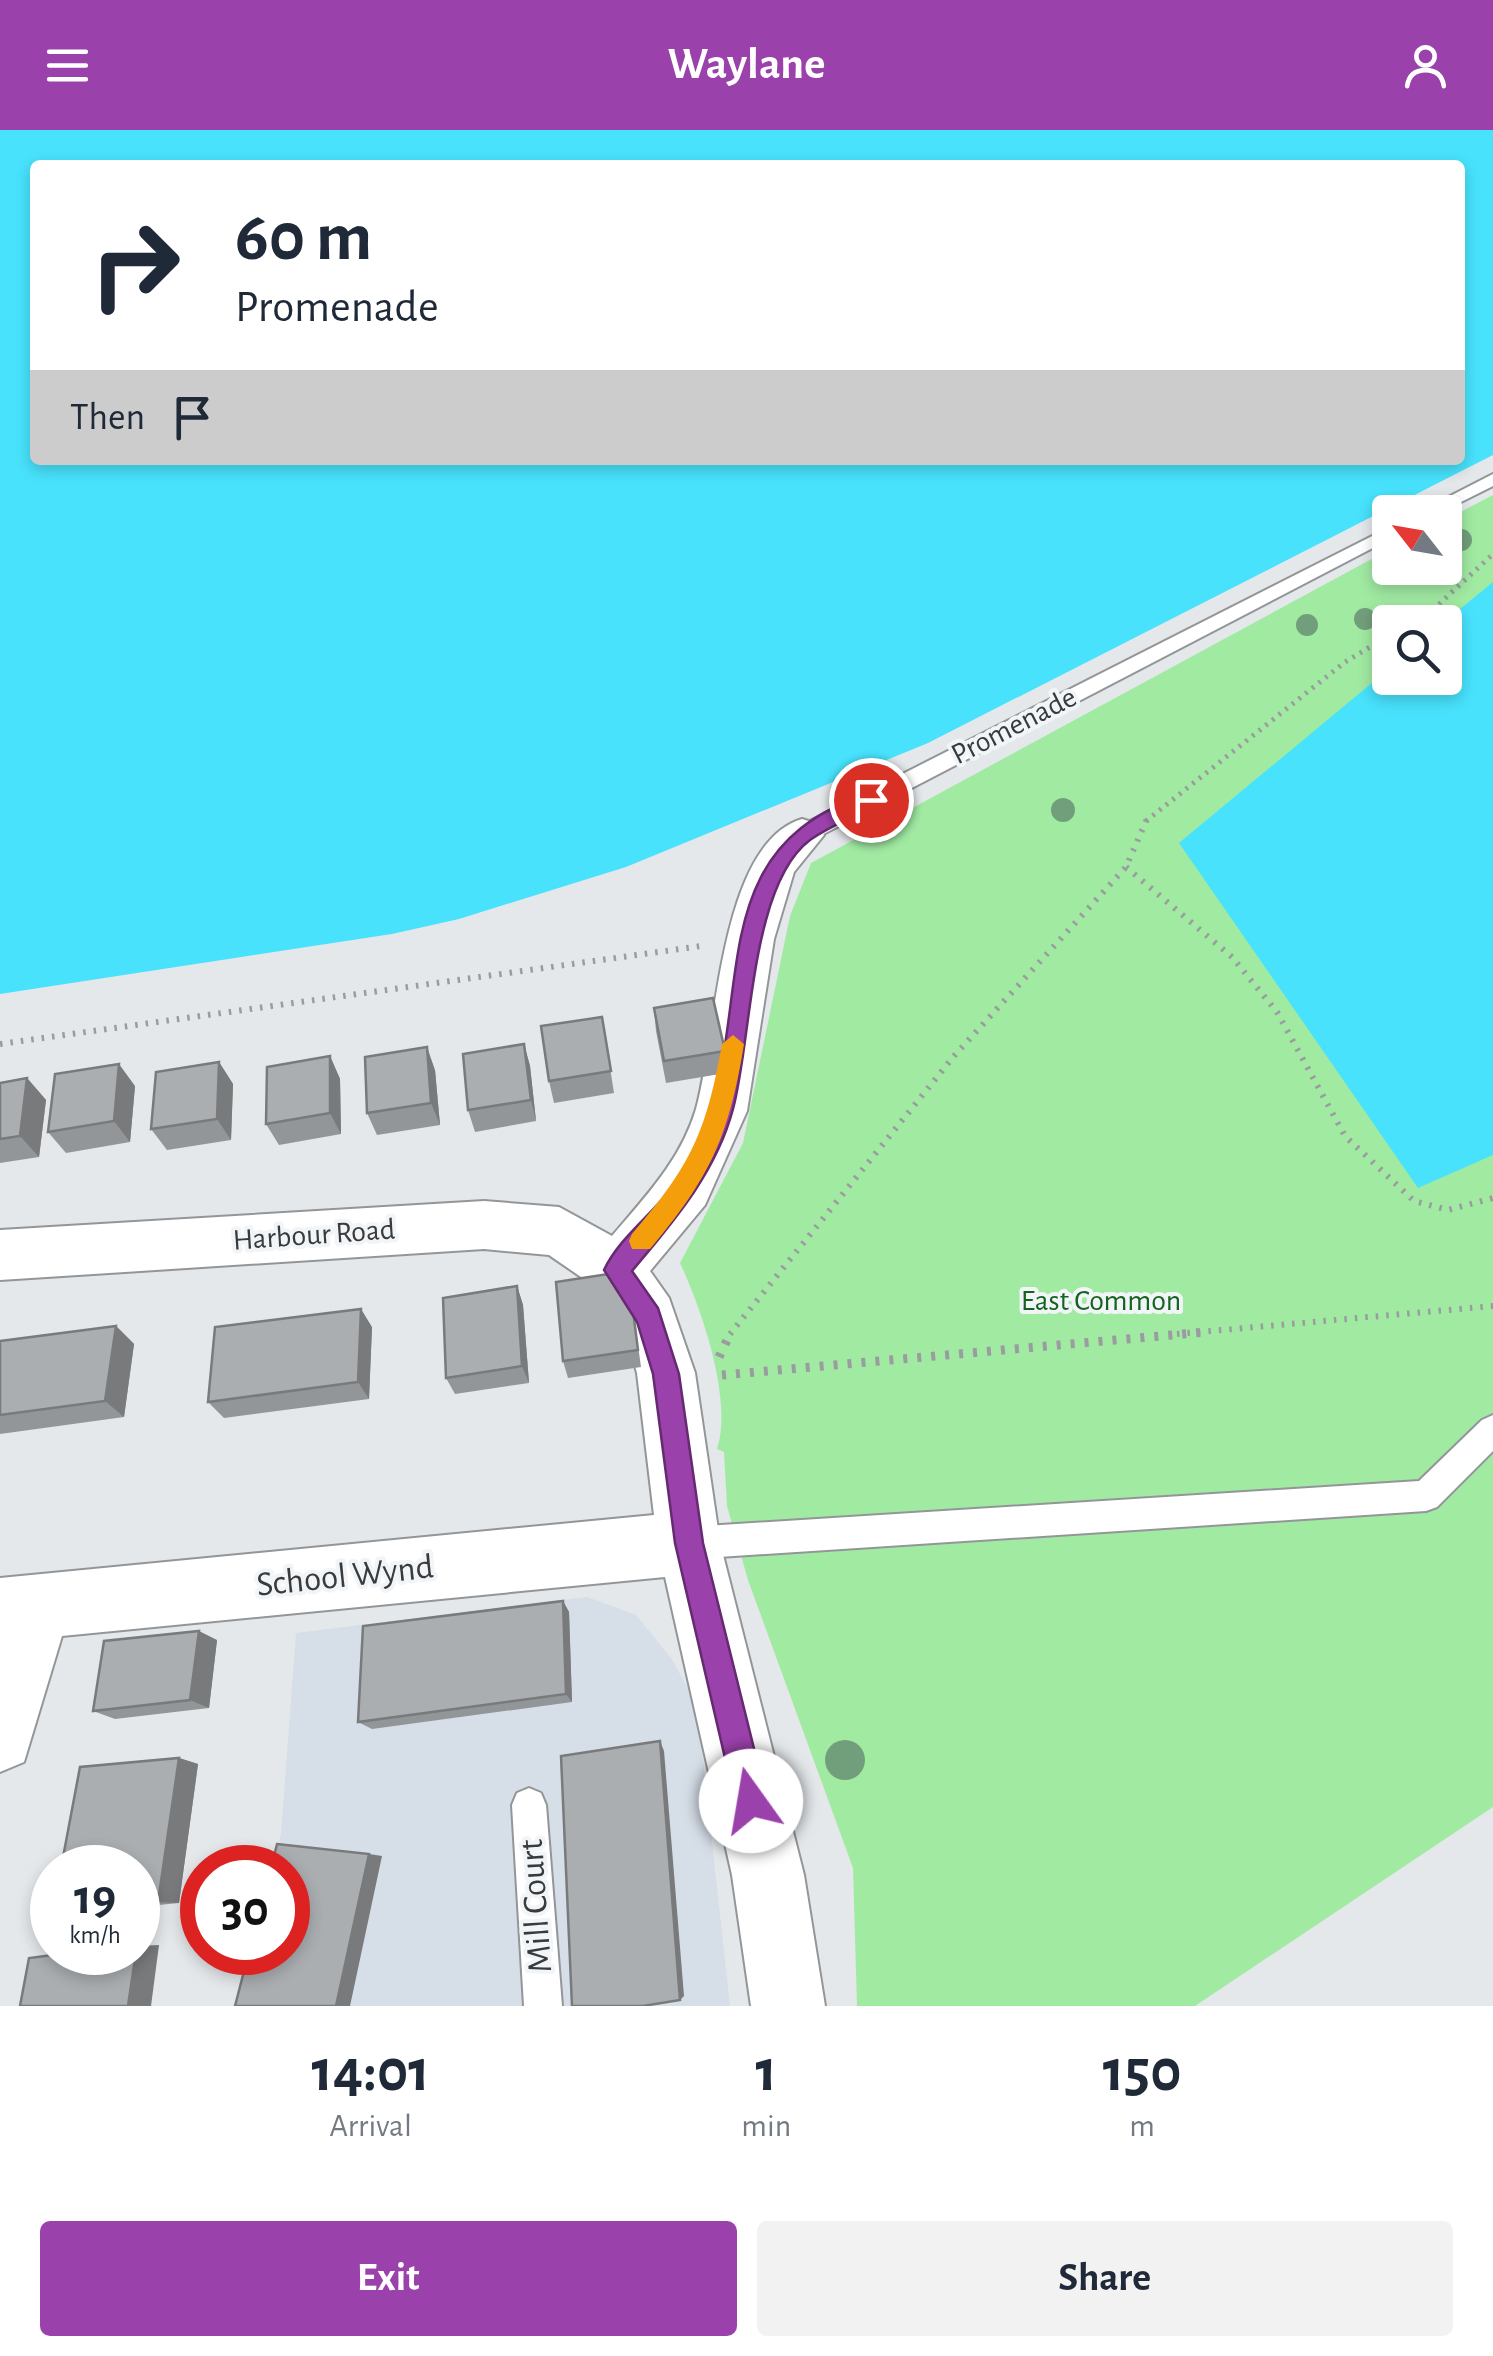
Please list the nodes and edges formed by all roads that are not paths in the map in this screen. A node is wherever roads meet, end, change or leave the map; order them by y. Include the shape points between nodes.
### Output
1 (1493, 479) edge
2 (1461, 495) edge
3 (1372, 541) edge
4 (802, 836) joint
5 (0, 1255) edge
6 (617, 1270) junction
7 (1493, 1430) edge
8 (689, 1543) junction
9 (19, 1608) edge
10 (0, 1738) edge
11 (529, 1805) dead end
12 (543, 2006) edge
13 (788, 2006) edge

1 - 2 lane
3 - 4 lane, Promenade
4 - 6 street, Promenade via 774,865 751,939 722,1111 686,1188
5 - 6 street, Harbour Road via 484,1224 559,1232
6 - 8 street via 649,1317 666,1374
7 - 8 lane via 1426,1496
8 - 9 street, School Wynd
8 - 13 street via 768,1874
9 - 10 street
11 - 12 lane, Mill Court

